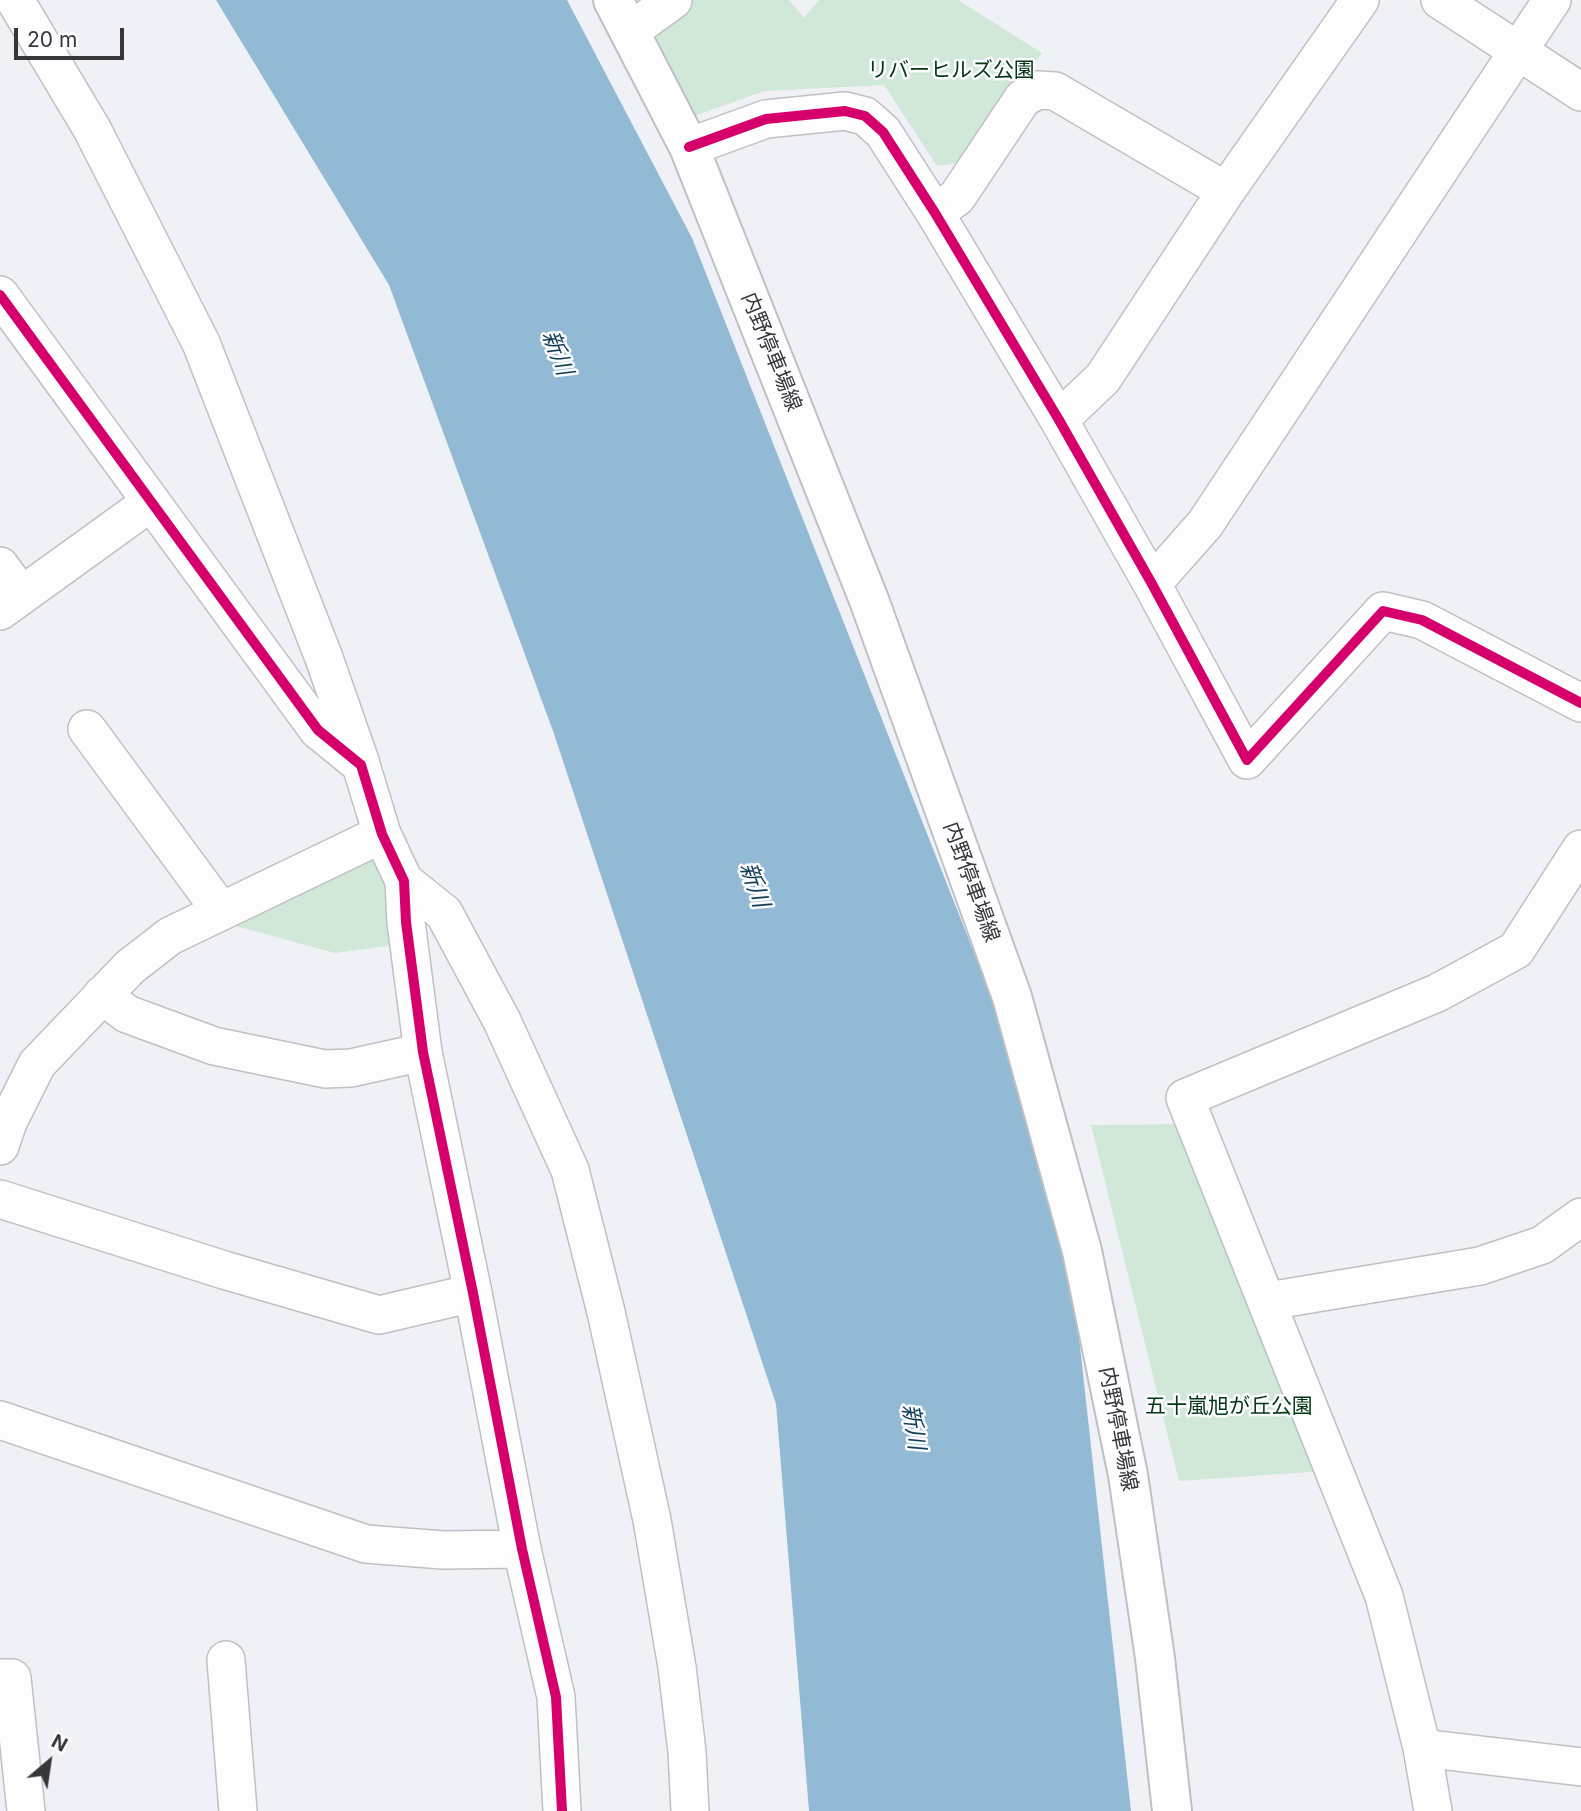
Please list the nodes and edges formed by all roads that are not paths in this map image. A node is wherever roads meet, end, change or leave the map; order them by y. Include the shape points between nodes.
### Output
1 (15, 0) edge
2 (673, 0) edge
3 (1360, 0) edge
4 (1440, 0) edge
5 (1552, 0) edge
6 (621, 16) edge
7 (1519, 51) junction
8 (1581, 92) edge
9 (690, 148) junction
10 (1226, 191) junction
11 (935, 213) junction
12 (0, 295) edge
13 (1059, 420) junction
14 (151, 502) junction
15 (1152, 584) junction
16 (7, 591) edge
17 (1581, 703) edge
18 (87, 729) dead end
19 (361, 765) junction
20 (382, 834) junction
21 (1581, 849) edge
22 (404, 881) junction
23 (221, 911) junction
24 (102, 995) junction
25 (423, 1052) junction
26 (0, 1146) edge
27 (0, 1199) edge
28 (1581, 1217) edge
29 (473, 1293) junction
30 (1268, 1301) junction
31 (0, 1420) edge
32 (522, 1549) junction
33 (226, 1660) dead end
34 (0, 1678) edge
35 (1422, 1748) junction
36 (1581, 1767) edge
37 (26, 1811) edge
38 (238, 1811) edge
39 (562, 1811) edge
40 (690, 1811) edge
41 (1172, 1811) edge
42 (1433, 1811) edge

1 - 19 street via 92,129 201,342
2 - 6 street
3 - 10 street
4 - 7 street
5 - 7 street
6 - 9 main road, 内野停車場線
7 - 8 street
7 - 15 street via 1205,524
9 - 11 street via 766,119 845,111 865,116 883,132
9 - 41 main road, 内野停車場線 via 869,600 1012,997 1082,1251 1128,1475
10 - 11 street via 1055,91 1038,90 1023,98 957,197
10 - 13 street via 1103,378
11 - 13 street
12 - 14 street
13 - 15 street
14 - 16 street
14 - 19 street via 318,730
15 - 17 street via 1247,760 1383,611 1422,621
18 - 23 street
19 - 20 street
20 - 22 street
20 - 23 street
21 - 30 street via 1516,950 1437,993 1185,1098
22 - 25 street
22 - 40 street via 444,913 502,1021 570,1170 607,1312 652,1520 677,1667
23 - 24 street via 170,936
24 - 25 street via 127,1014 214,1046 325,1069 352,1068
24 - 26 street via 37,1064
25 - 29 street
27 - 29 street via 379,1315
28 - 30 street via 1542,1245 1480,1266
29 - 32 street
30 - 35 street via 1384,1596
31 - 32 street via 366,1544 443,1550
32 - 39 street via 556,1698
33 - 38 street
34 - 37 street via 12,1678
35 - 36 street
35 - 42 street

